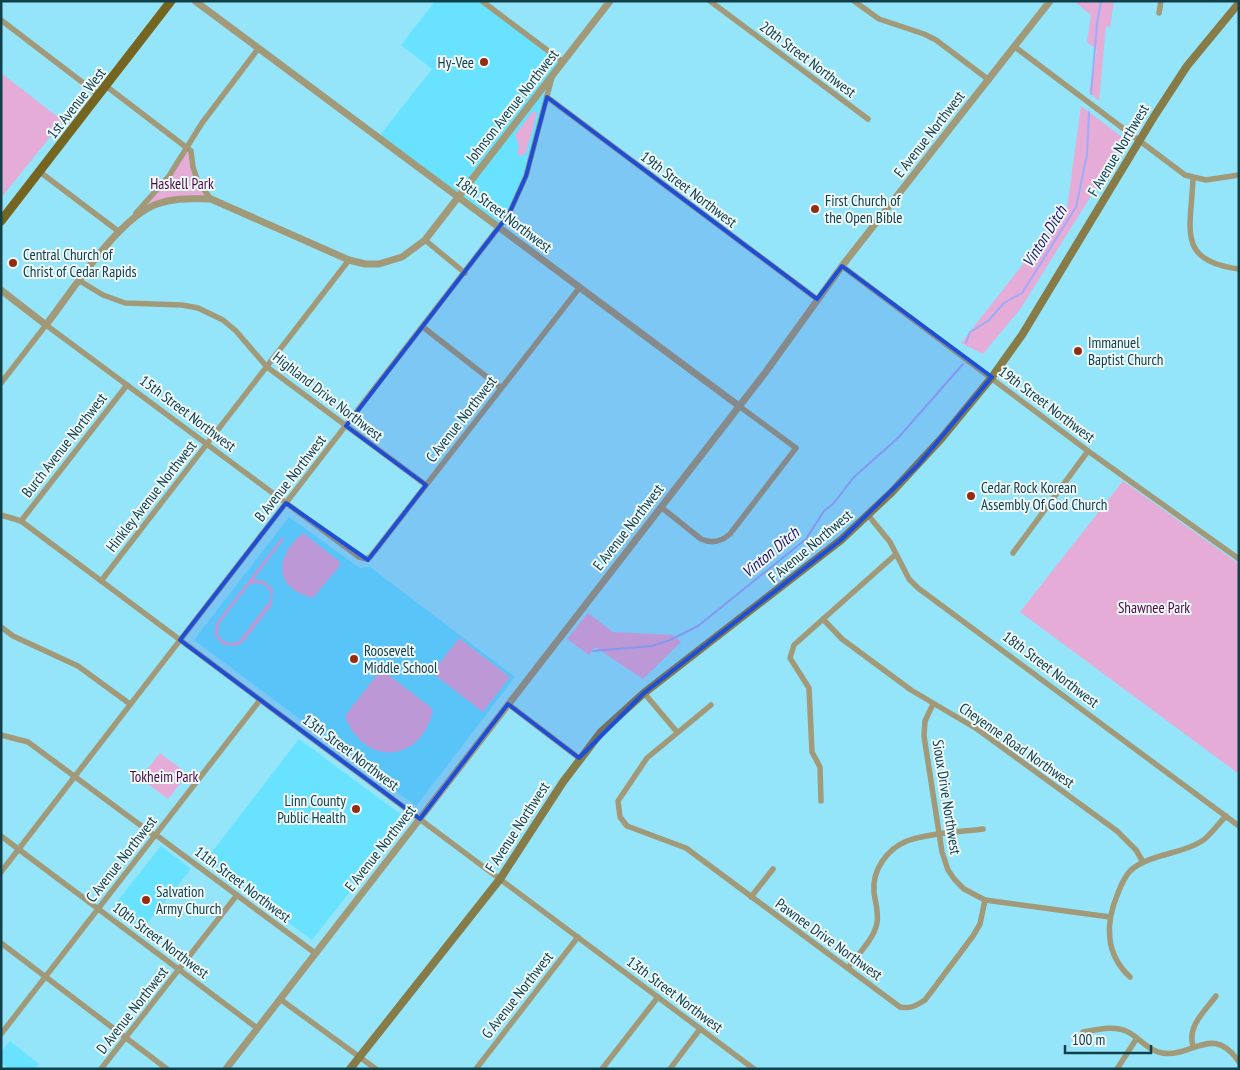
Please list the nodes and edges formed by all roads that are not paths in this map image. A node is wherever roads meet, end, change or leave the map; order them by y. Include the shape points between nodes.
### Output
1 (171, 1) edge
2 (195, 1) edge
3 (482, 1) edge
4 (610, 1) edge
5 (710, 1) edge
6 (854, 1) edge
7 (1050, 1) edge
8 (1161, 1) edge
9 (1239, 3) edge
10 (1159, 13) dead end
11 (1, 20) edge
12 (1015, 47) junction
13 (258, 49) junction
14 (563, 62) junction
15 (552, 77) junction
16 (989, 80) junction
17 (106, 86) junction
18 (99, 95) junction
19 (547, 97) junction
20 (868, 119) dead end
21 (1138, 141) junction
22 (187, 148) junction
23 (40, 172) junction
24 (1239, 175) edge
25 (1193, 179) junction
26 (459, 197) junction
27 (211, 199) junction
28 (135, 215) junction
29 (1, 221) edge
30 (499, 228) junction
31 (118, 231) junction
32 (425, 240) junction
33 (349, 260) junction
34 (842, 266) junction
35 (1239, 269) edge
36 (465, 273) junction
37 (80, 281) junction
38 (580, 287) junction
39 (1, 290) edge
40 (817, 299) junction
41 (46, 325) junction
42 (423, 327) junction
43 (268, 367) junction
44 (992, 377) junction
45 (1, 382) edge
46 (126, 385) junction
47 (501, 388) junction
48 (739, 406) junction
49 (346, 426) junction
50 (207, 445) junction
51 (1088, 451) junction
52 (426, 485) junction
53 (286, 503) junction
54 (661, 507) junction
55 (1, 515) edge
56 (868, 515) junction
57 (21, 521) junction
58 (1013, 553) dead end
59 (895, 555) junction
60 (359, 557) joint
61 (1239, 559) edge
62 (101, 581) junction
63 (823, 619) junction
64 (1, 627) edge
65 (180, 640) junction
66 (644, 693) junction
67 (260, 700) junction
68 (130, 704) junction
69 (508, 704) junction
70 (933, 704) junction
71 (711, 705) dead end
72 (677, 732) junction
73 (1, 735) edge
74 (579, 758) junction
75 (75, 776) junction
76 (821, 801) dead end
77 (1226, 816) junction
78 (420, 819) junction
79 (1239, 826) edge
80 (983, 829) dead end
81 (155, 835) junction
82 (1, 836) edge
83 (939, 836) junction
84 (19, 849) junction
85 (1143, 862) junction
86 (772, 869) dead end
87 (1, 872) edge
88 (500, 879) junction
89 (237, 894) junction
90 (752, 897) junction
91 (985, 900) junction
92 (98, 909) junction
93 (1110, 917) junction
94 (578, 937) junction
95 (1, 943) edge
96 (315, 953) junction
97 (848, 968) junction
98 (179, 969) junction
99 (46, 976) junction
100 (1130, 977) dead end
101 (1216, 996) dead end
102 (658, 997) junction
103 (280, 999) junction
104 (257, 1028) junction
105 (700, 1029) junction
106 (1083, 1032) dead end
107 (1, 1034) edge
108 (126, 1037) junction
109 (1137, 1038) junction
110 (1193, 1046) junction
111 (360, 1056) junction
112 (1239, 1062) edge
113 (101, 1069) edge
114 (167, 1069) edge
115 (226, 1069) edge
116 (350, 1069) edge
117 (376, 1069) edge
118 (476, 1069) edge
119 (602, 1069) edge
120 (670, 1069) edge
121 (754, 1069) edge
122 (1117, 1069) edge

1 - 17 main road, 1st Avenue West
2 - 13 street, 18th Street Northwest
3 - 14 street
4 - 14 street, Johnson Avenue Northwest
5 - 20 street, 20th Street Northwest
6 - 16 street via 879,19 936,40
7 - 12 street, E Avenue Northwest
8 - 10 street
9 - 21 main road, F Avenue Northwest via 1188,66
11 - 18 street
12 - 16 street, E Avenue Northwest
12 - 21 street
13 - 22 street via 207,115
13 - 26 street, 18th Street Northwest
14 - 15 street, Johnson Avenue Northwest
15 - 19 street, B Avenue Northwest
15 - 26 street, Johnson Avenue Northwest
16 - 34 street, E Avenue Northwest
17 - 18 main road, 1st Avenue West
17 - 22 street
18 - 23 main road, 1st Avenue West
19 - 30 street, B Avenue Northwest via 526,176
19 - 40 street, 19th Street Northwest
21 - 25 street
21 - 44 main road, F Avenue Northwest via 1050,291
22 - 27 street via 191,151 198,182
22 - 28 street via 169,176
23 - 29 main road, 1st Avenue West
23 - 31 street
24 - 25 street
25 - 35 street via 1190,232 1193,248 1203,260
26 - 30 street, 18th Street Northwest
26 - 32 street, Johnson Avenue Northwest
27 - 28 street, Johnson Avenue Northwest via 174,199
27 - 33 street, Johnson Avenue Northwest
28 - 31 street, Johnson Avenue Northwest
30 - 36 street, B Avenue Northwest
30 - 38 street, 18th Street Northwest
31 - 37 street, Johnson Avenue Northwest
32 - 33 street, Johnson Avenue Northwest via 413,251 391,262 365,264
32 - 36 street
33 - 43 street, Hinkley Avenue Northwest
34 - 40 street, E Avenue Northwest
34 - 44 street, 19th Street Northwest
36 - 42 street, B Avenue Northwest
37 - 41 street, Johnson Avenue Northwest
37 - 43 street, Highland Drive Northwest via 125,303 182,305 211,313 236,330
38 - 47 street, C Avenue Northwest
38 - 48 street, 18th Street Northwest
39 - 41 street, 15th Street Northwest
40 - 48 street, E Avenue Northwest via 792,338
41 - 45 street
41 - 46 street, 15th Street Northwest
42 - 47 street
42 - 49 street, B Avenue Northwest
43 - 49 street, Highland Drive Northwest
43 - 50 street, Hinkley Avenue Northwest
44 - 51 street, 19th Street Northwest
44 - 56 main road, F Avenue Northwest via 936,446
46 - 50 street, 15th Street Northwest
46 - 57 street, Burch Avenue Northwest
47 - 52 street, C Avenue Northwest
48 - 54 street, E Avenue Northwest
48 - 54 street, 18th Street Northwest via 796,448 730,534 722,540 707,542
49 - 52 street, Highland Drive Northwest
49 - 53 street, B Avenue Northwest
50 - 53 street, 15th Street Northwest
50 - 62 street, Hinkley Avenue Northwest
51 - 58 street
51 - 61 street, 19th Street Northwest
52 - 60 street, C Avenue Northwest via 370,557
53 - 60 street, 15th Street Northwest
53 - 65 street, B Avenue Northwest
54 - 69 street, E Avenue Northwest
55 - 57 street, 13th Street Northwest
56 - 59 street, 18th Street Northwest via 887,537
56 - 66 main road, F Avenue Northwest via 841,540
57 - 62 street, 13th Street Northwest
59 - 63 street
59 - 77 street, 18th Street Northwest via 908,579 918,588
62 - 65 street, 13th Street Northwest
63 - 70 street, Cheyenne Road Northwest via 842,639
63 - 76 street via 794,645 790,658 809,688 812,752 820,767
64 - 68 street via 78,666
65 - 67 street, 13th Street Northwest
65 - 68 street, B Avenue Northwest
66 - 72 street
66 - 74 main road, F Avenue Northwest via 601,732
67 - 78 street, 13th Street Northwest
67 - 81 street, C Avenue Northwest
68 - 75 street, B Avenue Northwest
69 - 74 street
69 - 78 street, E Avenue Northwest
70 - 83 street, Sioux Drive Northwest via 925,721 924,736
70 - 85 street, Cheyenne Road Northwest via 977,729 1117,831
71 - 72 street
72 - 90 street, Pawnee Drive Northwest via 654,750 623,791 618,801 620,818 628,826 686,848
73 - 75 street, 11th Street Northwest via 28,742
74 - 88 main road, F Avenue Northwest
75 - 81 street, 11th Street Northwest
75 - 84 street, B Avenue Northwest
77 - 79 street, 18th Street Northwest
77 - 85 street via 1203,841
78 - 88 street, 13th Street Northwest
78 - 96 street, E Avenue Northwest
80 - 83 street
81 - 89 street, 11th Street Northwest
81 - 92 street, C Avenue Northwest
82 - 84 street, 10th Street Northwest
83 - 91 street, Sioux Drive Northwest via 948,870 964,889
83 - 97 street via 907,841 894,848 881,862 875,876 874,891 877,922 873,934
84 - 87 street, B Avenue Northwest
84 - 92 street, 10th Street Northwest
85 - 93 street via 1130,871 1121,884
86 - 90 street
88 - 94 street, 13th Street Northwest
88 - 111 main road, F Avenue Northwest
89 - 96 street, 11th Street Northwest
89 - 98 street, D Avenue Northwest
90 - 97 street, Pawnee Drive Northwest
91 - 93 street, Sioux Drive Northwest
91 - 97 street, Pawnee Drive Northwest via 980,924 973,936 917,1006 900,1006
92 - 98 street, 10th Street Northwest
92 - 99 street, C Avenue Northwest
93 - 100 street via 1111,949 1117,963
94 - 102 street, 13th Street Northwest
94 - 118 street, G Avenue Northwest
95 - 99 street
96 - 103 street, E Avenue Northwest
98 - 104 street, 10th Street Northwest
98 - 108 street, D Avenue Northwest
99 - 107 street, C Avenue Northwest
99 - 108 street
101 - 110 street via 1194,1025 1190,1036
102 - 105 street, 13th Street Northwest
102 - 119 street
103 - 104 street, E Avenue Northwest
103 - 111 street
104 - 115 street, E Avenue Northwest
105 - 120 street
105 - 121 street, 13th Street Northwest
106 - 109 street via 1111,1028 1125,1030
108 - 113 street, D Avenue Northwest
108 - 114 street
109 - 110 street via 1159,1053 1182,1053
109 - 122 street
110 - 112 street via 1212,1043 1232,1052
111 - 116 main road, F Avenue Northwest
111 - 117 street

